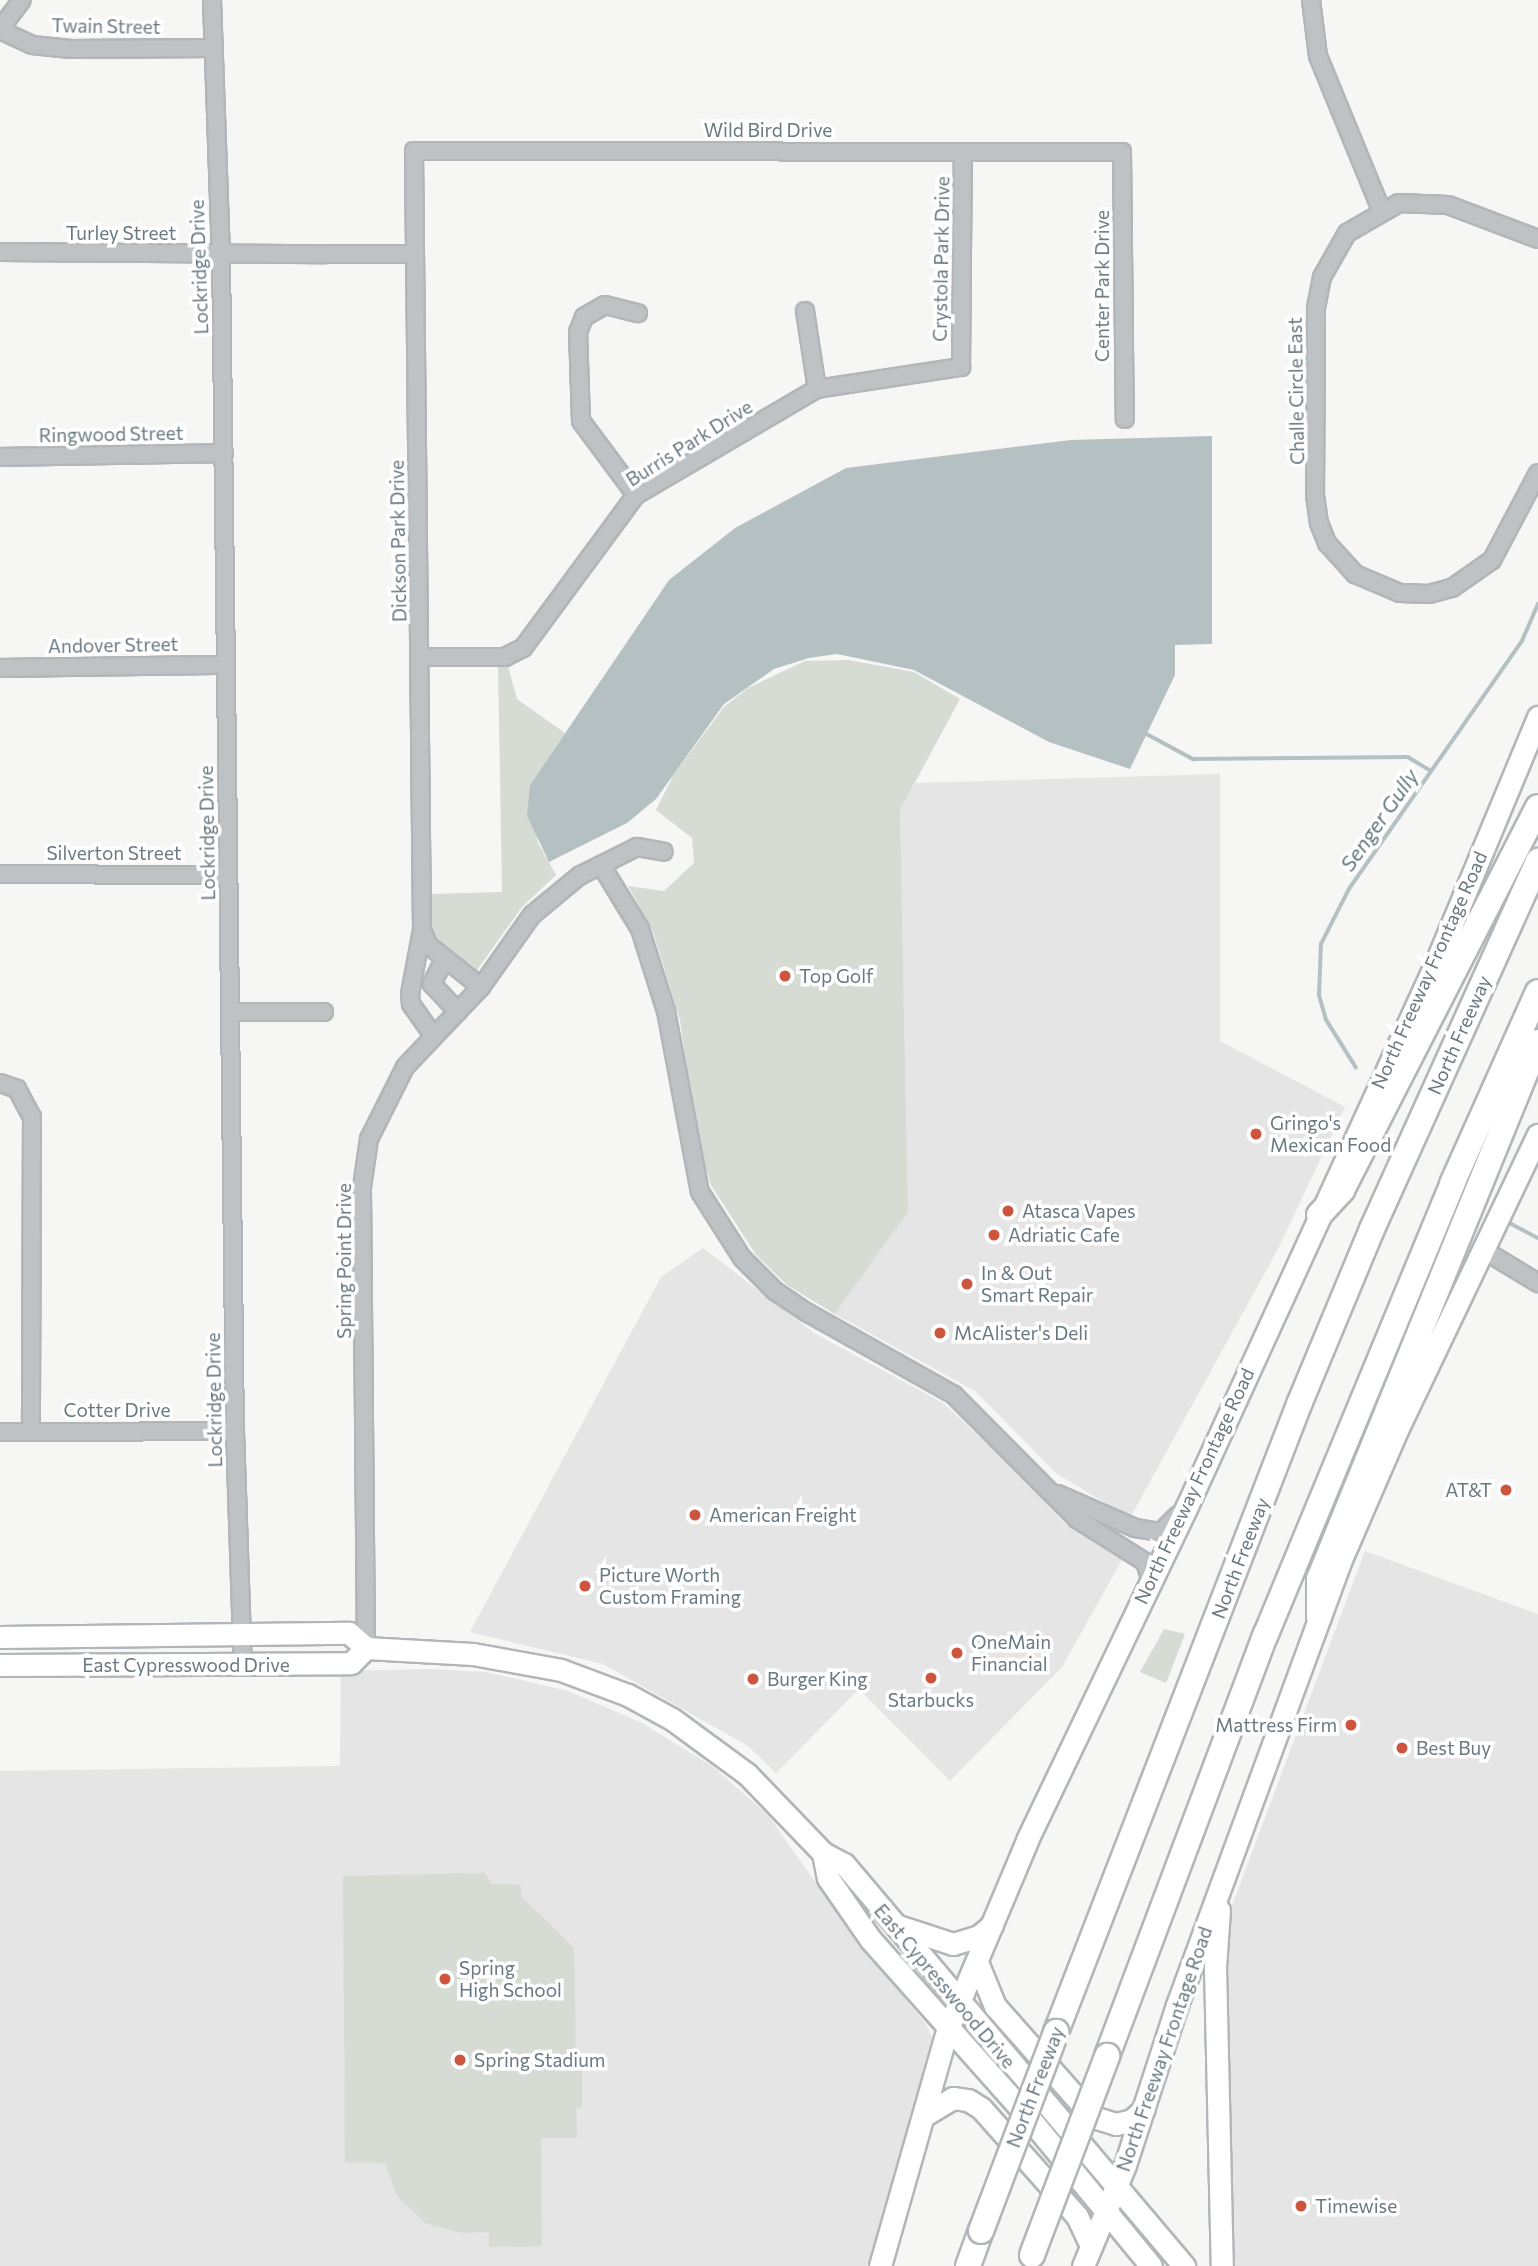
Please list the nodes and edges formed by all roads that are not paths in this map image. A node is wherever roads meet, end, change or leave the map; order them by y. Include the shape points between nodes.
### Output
1 (22, 0) edge
2 (212, 0) edge
3 (1311, 0) edge
4 (0, 29) edge
5 (214, 48) junction
6 (414, 151) joint
7 (963, 152) junction
8 (1122, 152) joint
9 (1382, 212) junction
10 (1538, 239) edge
11 (0, 252) edge
12 (221, 252) junction
13 (415, 254) junction
14 (804, 311) dead end
15 (638, 313) dead end
16 (961, 367) joint
17 (817, 389) junction
18 (1125, 419) dead end
19 (223, 453) junction
20 (0, 457) edge
21 (1538, 473) edge
22 (636, 495) junction
23 (420, 657) junction
24 (226, 665) junction
25 (0, 668) edge
26 (1538, 717) edge
27 (1538, 807) edge
28 (664, 852) dead end
29 (1538, 861) edge
30 (601, 865) junction
31 (0, 874) edge
32 (228, 875) junction
33 (422, 930) junction
34 (444, 960) junction
35 (481, 988) junction
36 (1538, 992) edge
37 (232, 1012) junction
38 (324, 1012) dead end
39 (458, 1012) junction
40 (432, 1034) junction
41 (1538, 1042) edge
42 (0, 1083) edge
43 (1538, 1135) edge
44 (1319, 1215) junction
45 (1482, 1249) junction
46 (1538, 1283) edge
47 (32, 1431) junction
48 (235, 1431) junction
49 (0, 1432) edge
50 (1055, 1493) junction
51 (1187, 1506) junction
52 (1151, 1582) junction
53 (1319, 1617) junction
54 (241, 1635) junction
55 (0, 1637) edge
56 (26, 1637) junction
57 (366, 1648) junction
58 (0, 1665) edge
59 (25, 1665) junction
60 (243, 1666) junction
61 (823, 1853) junction
62 (1220, 1887) junction
63 (894, 1924) junction
64 (992, 1925) junction
65 (977, 1962) junction
66 (959, 2004) junction
67 (947, 2031) junction
68 (1144, 2109) junction
69 (923, 2116) junction
70 (1116, 2190) junction
71 (1106, 2211) junction
72 (1091, 2246) junction
73 (1030, 2260) edge
74 (880, 2266) edge
75 (968, 2266) edge
76 (1083, 2266) edge
77 (1151, 2266) edge
78 (1184, 2266) edge
79 (1222, 2266) edge

1 - 4 street
2 - 5 street, Lockridge Drive
3 - 9 street via 1318,56
4 - 5 street, Twain Street via 32,45 71,49
5 - 12 street, Lockridge Drive
6 - 7 street, Wild Bird Drive
6 - 13 street, Dickson Park Drive
7 - 8 street, Wild Bird Drive
7 - 16 street, Crystola Park Drive
8 - 18 street, Center Park Drive
9 - 10 street, Challe Circle East via 1399,203 1448,205
9 - 21 street, Challe Circle East via 1348,233 1322,277 1314,332 1315,495 1319,523 1338,558 1355,574 1385,589 1419,594 1452,588 1492,560
11 - 12 street, Turley Street
12 - 13 street, Turley Street
12 - 19 street, Lockridge Drive
13 - 23 street, Dickson Park Drive
14 - 17 street
15 - 22 street via 605,305 584,317 578,332 581,421
16 - 17 street, Burris Park Drive
17 - 22 street, Burris Park Drive
19 - 20 street, Ringwood Street
19 - 24 street, Lockridge Drive
22 - 23 street, Burris Park Drive via 523,648 505,657
23 - 33 street, Dickson Park Drive
24 - 25 street, Andover Street
24 - 32 street, Lockridge Drive
26 - 44 main road, North Freeway Frontage Road via 1434,967
27 - 44 highway via 1342,1190
28 - 30 street, Spring Point Drive via 637,847
29 - 75 highway, North Freeway, bridge via 1305,1389
30 - 35 street, Spring Point Drive via 556,891 531,915
30 - 50 street via 640,929 666,1011 700,1192 742,1258 775,1291 808,1313 954,1395
31 - 32 street, Silverton Street
32 - 37 street, Lockridge Drive
33 - 34 street via 428,945
33 - 40 street, Dickson Park Drive via 410,994 411,1004
34 - 35 street
34 - 39 street via 432,985
35 - 39 street, Spring Point Drive
36 - 73 highway, bridge via 1446,1197 1266,1634
37 - 38 street
37 - 48 street, Lockridge Drive
39 - 40 street, Spring Point Drive
40 - 57 street, Spring Point Drive via 385,1102 369,1139 362,1187
41 - 53 highway via 1319,1580
42 - 47 street via 17,1089 32,1117
43 - 45 main road, North Freeway Frontage Road
44 - 51 main road, North Freeway Frontage Road
45 - 46 street
45 - 53 main road, North Freeway Frontage Road via 1396,1430
47 - 48 street, Cotter Drive
47 - 49 street, Cotter Drive
48 - 54 street, Lockridge Drive
50 - 51 street via 1135,1528 1161,1532
50 - 52 street via 1077,1519 1145,1562
51 - 52 main road, North Freeway Frontage Road
52 - 64 main road, North Freeway Frontage Road via 1028,1838
53 - 62 main road, North Freeway Frontage Road
54 - 56 main road, East Cypresswood Drive
54 - 57 main road, East Cypresswood Drive via 349,1633
54 - 60 street, Lockridge Drive
55 - 56 main road, East Cypresswood Drive
56 - 59 main road
57 - 60 main road, East Cypresswood Drive via 351,1663
57 - 61 main road, East Cypresswood Drive via 482,1656 561,1670 628,1695 672,1719 747,1774
58 - 59 main road, East Cypresswood Drive
59 - 60 main road, East Cypresswood Drive
61 - 63 main road, East Cypresswood Drive via 844,1864
61 - 67 main road, East Cypresswood Drive via 828,1878
62 - 68 main road, North Freeway Frontage Road
62 - 79 main road via 1215,1967
63 - 64 main road via 930,1940 953,1944 979,1936
63 - 66 main road, East Cypresswood Drive
64 - 65 main road, North Freeway Frontage Road
65 - 66 main road, North Freeway Frontage Road
65 - 68 main road via 1000,2012 1093,2117 1116,2124 1132,2120
66 - 67 main road, North Freeway Frontage Road
66 - 70 main road, East Cypresswood Drive
67 - 69 main road, North Freeway Frontage Road
67 - 71 main road, East Cypresswood Drive
68 - 70 main road, North Freeway Frontage Road
69 - 72 main road via 953,2098 981,2108 1077,2216
69 - 74 main road, North Freeway Frontage Road
70 - 71 main road, North Freeway Frontage Road
70 - 78 main road, East Cypresswood Drive
71 - 72 main road, North Freeway Frontage Road
71 - 77 main road, East Cypresswood Drive
72 - 76 main road, North Freeway Frontage Road

